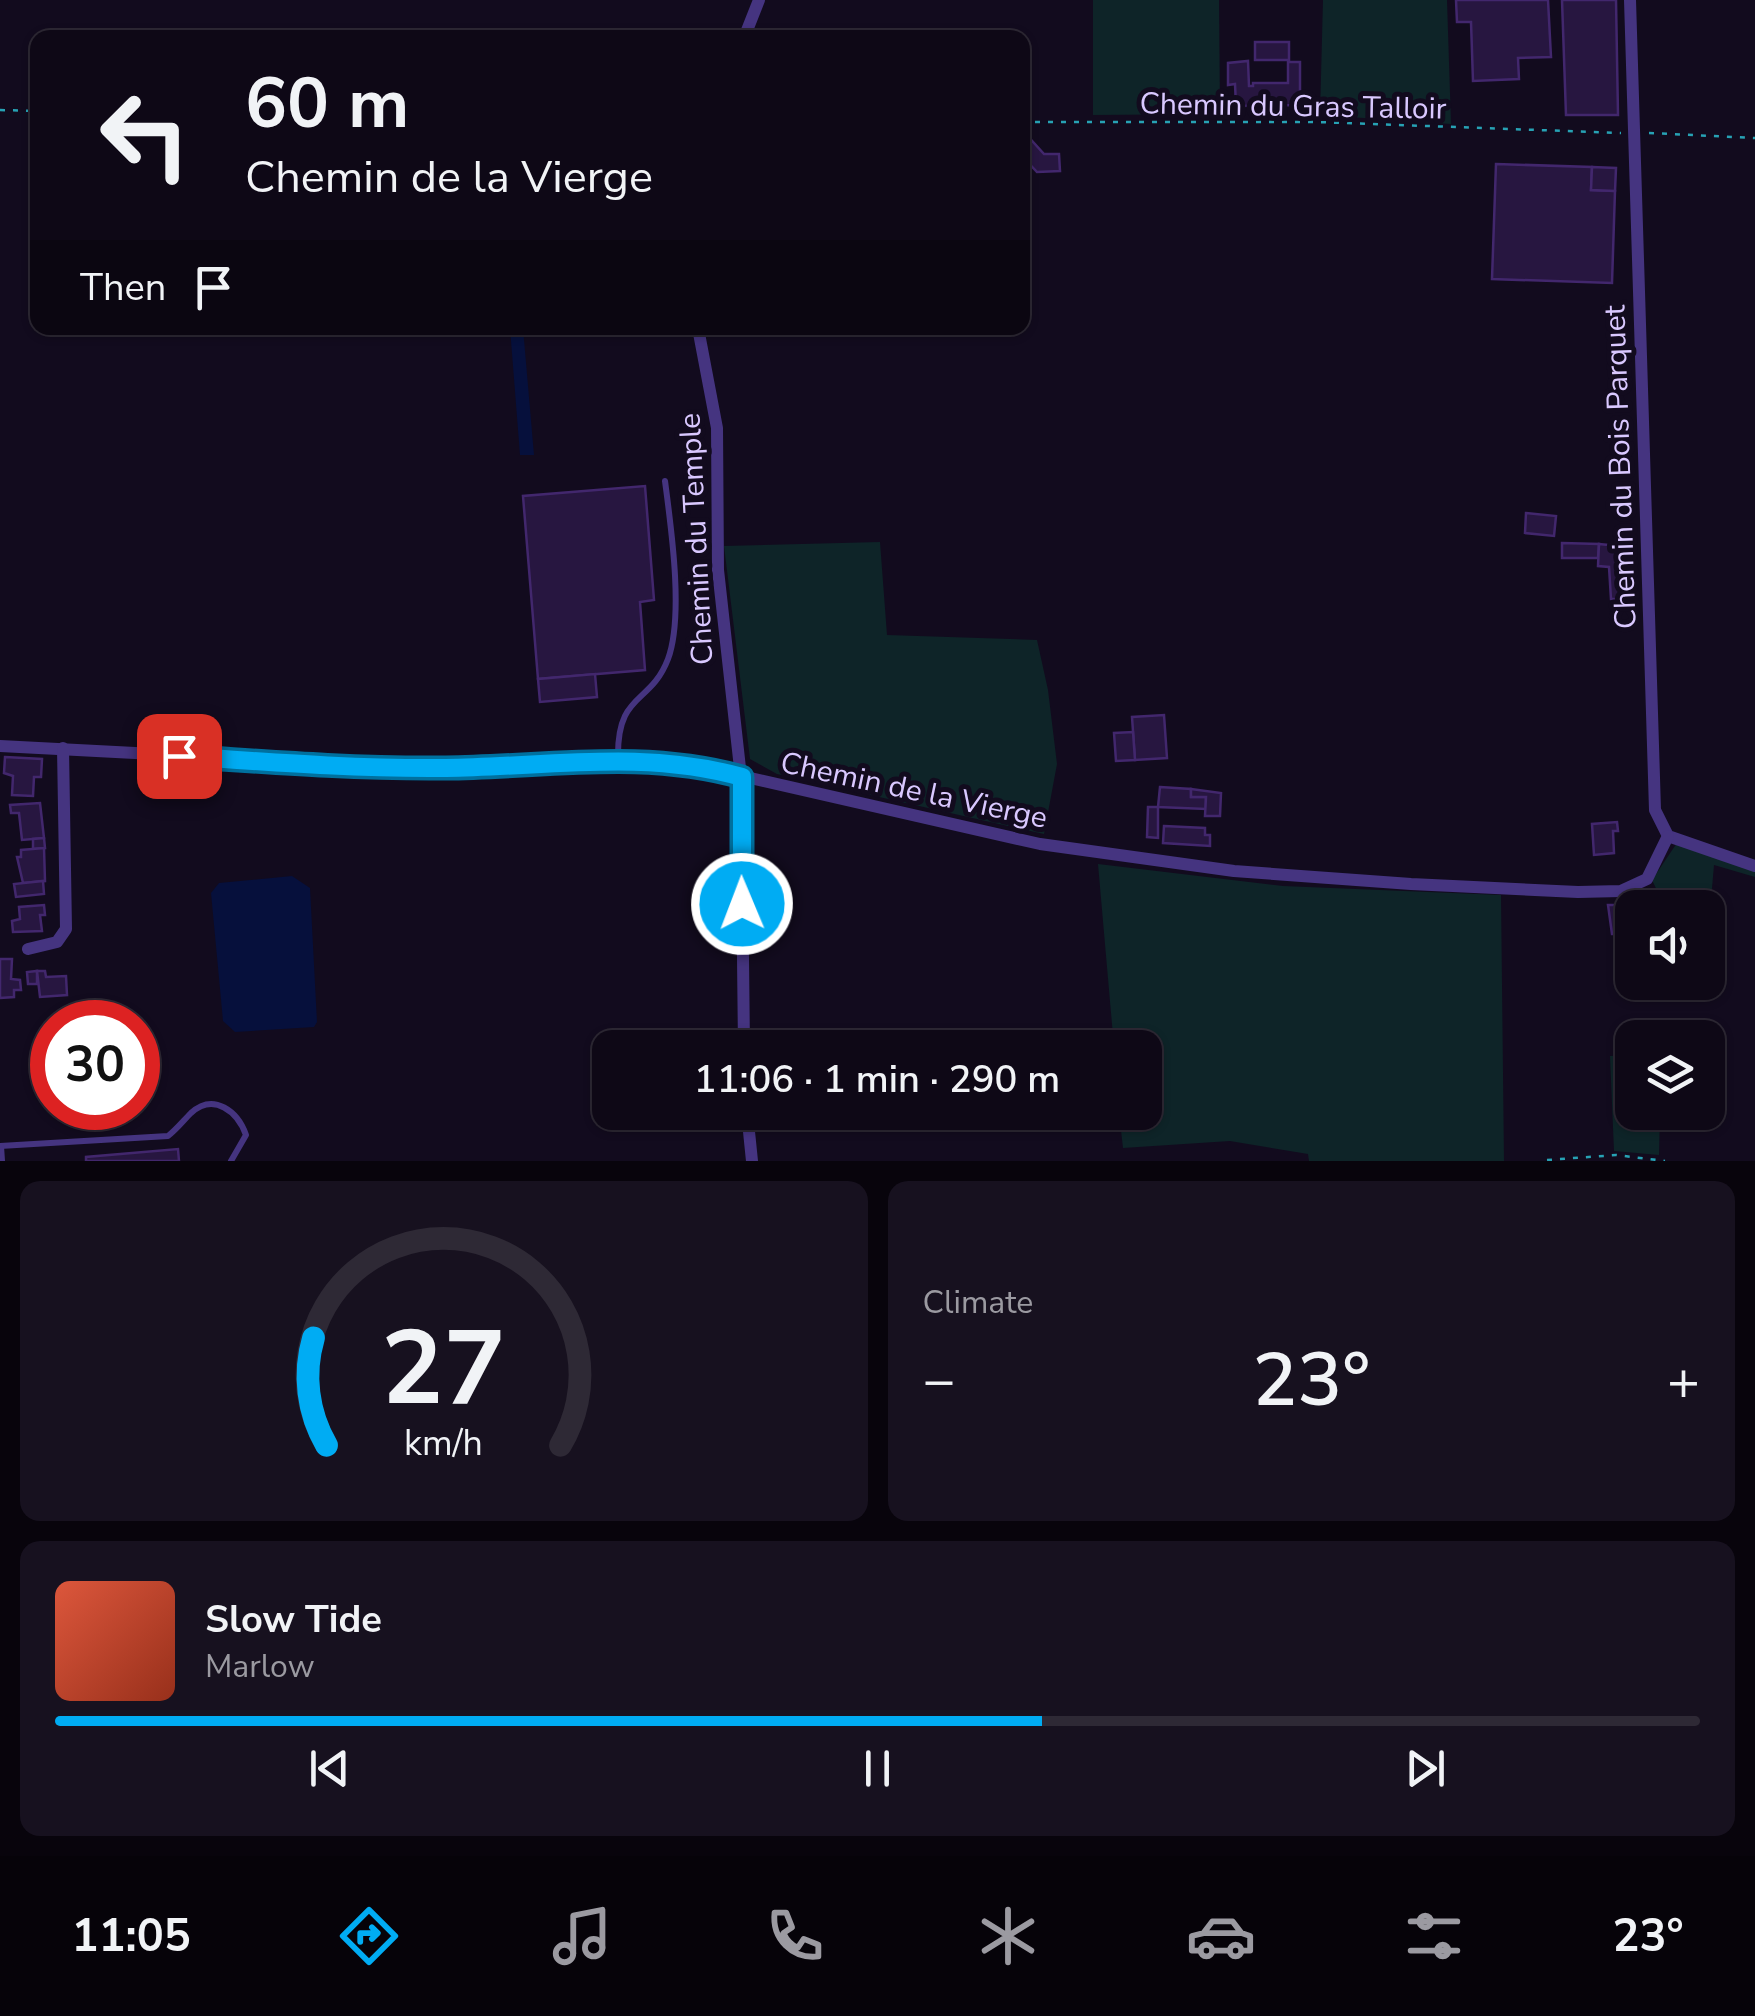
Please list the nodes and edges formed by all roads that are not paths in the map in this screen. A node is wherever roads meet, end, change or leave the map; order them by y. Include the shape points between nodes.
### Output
1 (759, 0) edge
2 (1630, 0) edge
3 (747, 30) edge
4 (699, 335) edge
5 (665, 481) dead end
6 (0, 746) edge
7 (64, 748) junction
8 (618, 760) junction
9 (742, 777) junction
10 (1668, 836) junction
11 (1755, 866) edge
12 (28, 948) dead end
13 (744, 1030) edge
14 (749, 1130) edge
15 (1, 1146) edge
16 (2, 1161) edge
17 (231, 1161) edge
18 (752, 1161) edge

1 - 3 street
2 - 10 street, Chemin du Bois Parquet via 1652,776 1658,821
4 - 9 street, Chemin du Temple via 718,428 718,570
5 - 8 lane via 675,572 671,650 663,670 623,716
6 - 7 street, Chemin de la Vierge
7 - 8 street, Chemin de la Vierge via 435,768
7 - 12 street via 66,930 57,942
8 - 9 street, Chemin de la Vierge
9 - 10 street, Chemin de la Vierge via 1040,844 1356,880 1621,892 1647,879
9 - 13 street, Chemin du Temple
10 - 11 street
14 - 18 street
15 - 16 lane
15 - 17 lane via 168,1136 210,1104 240,1118 246,1136

